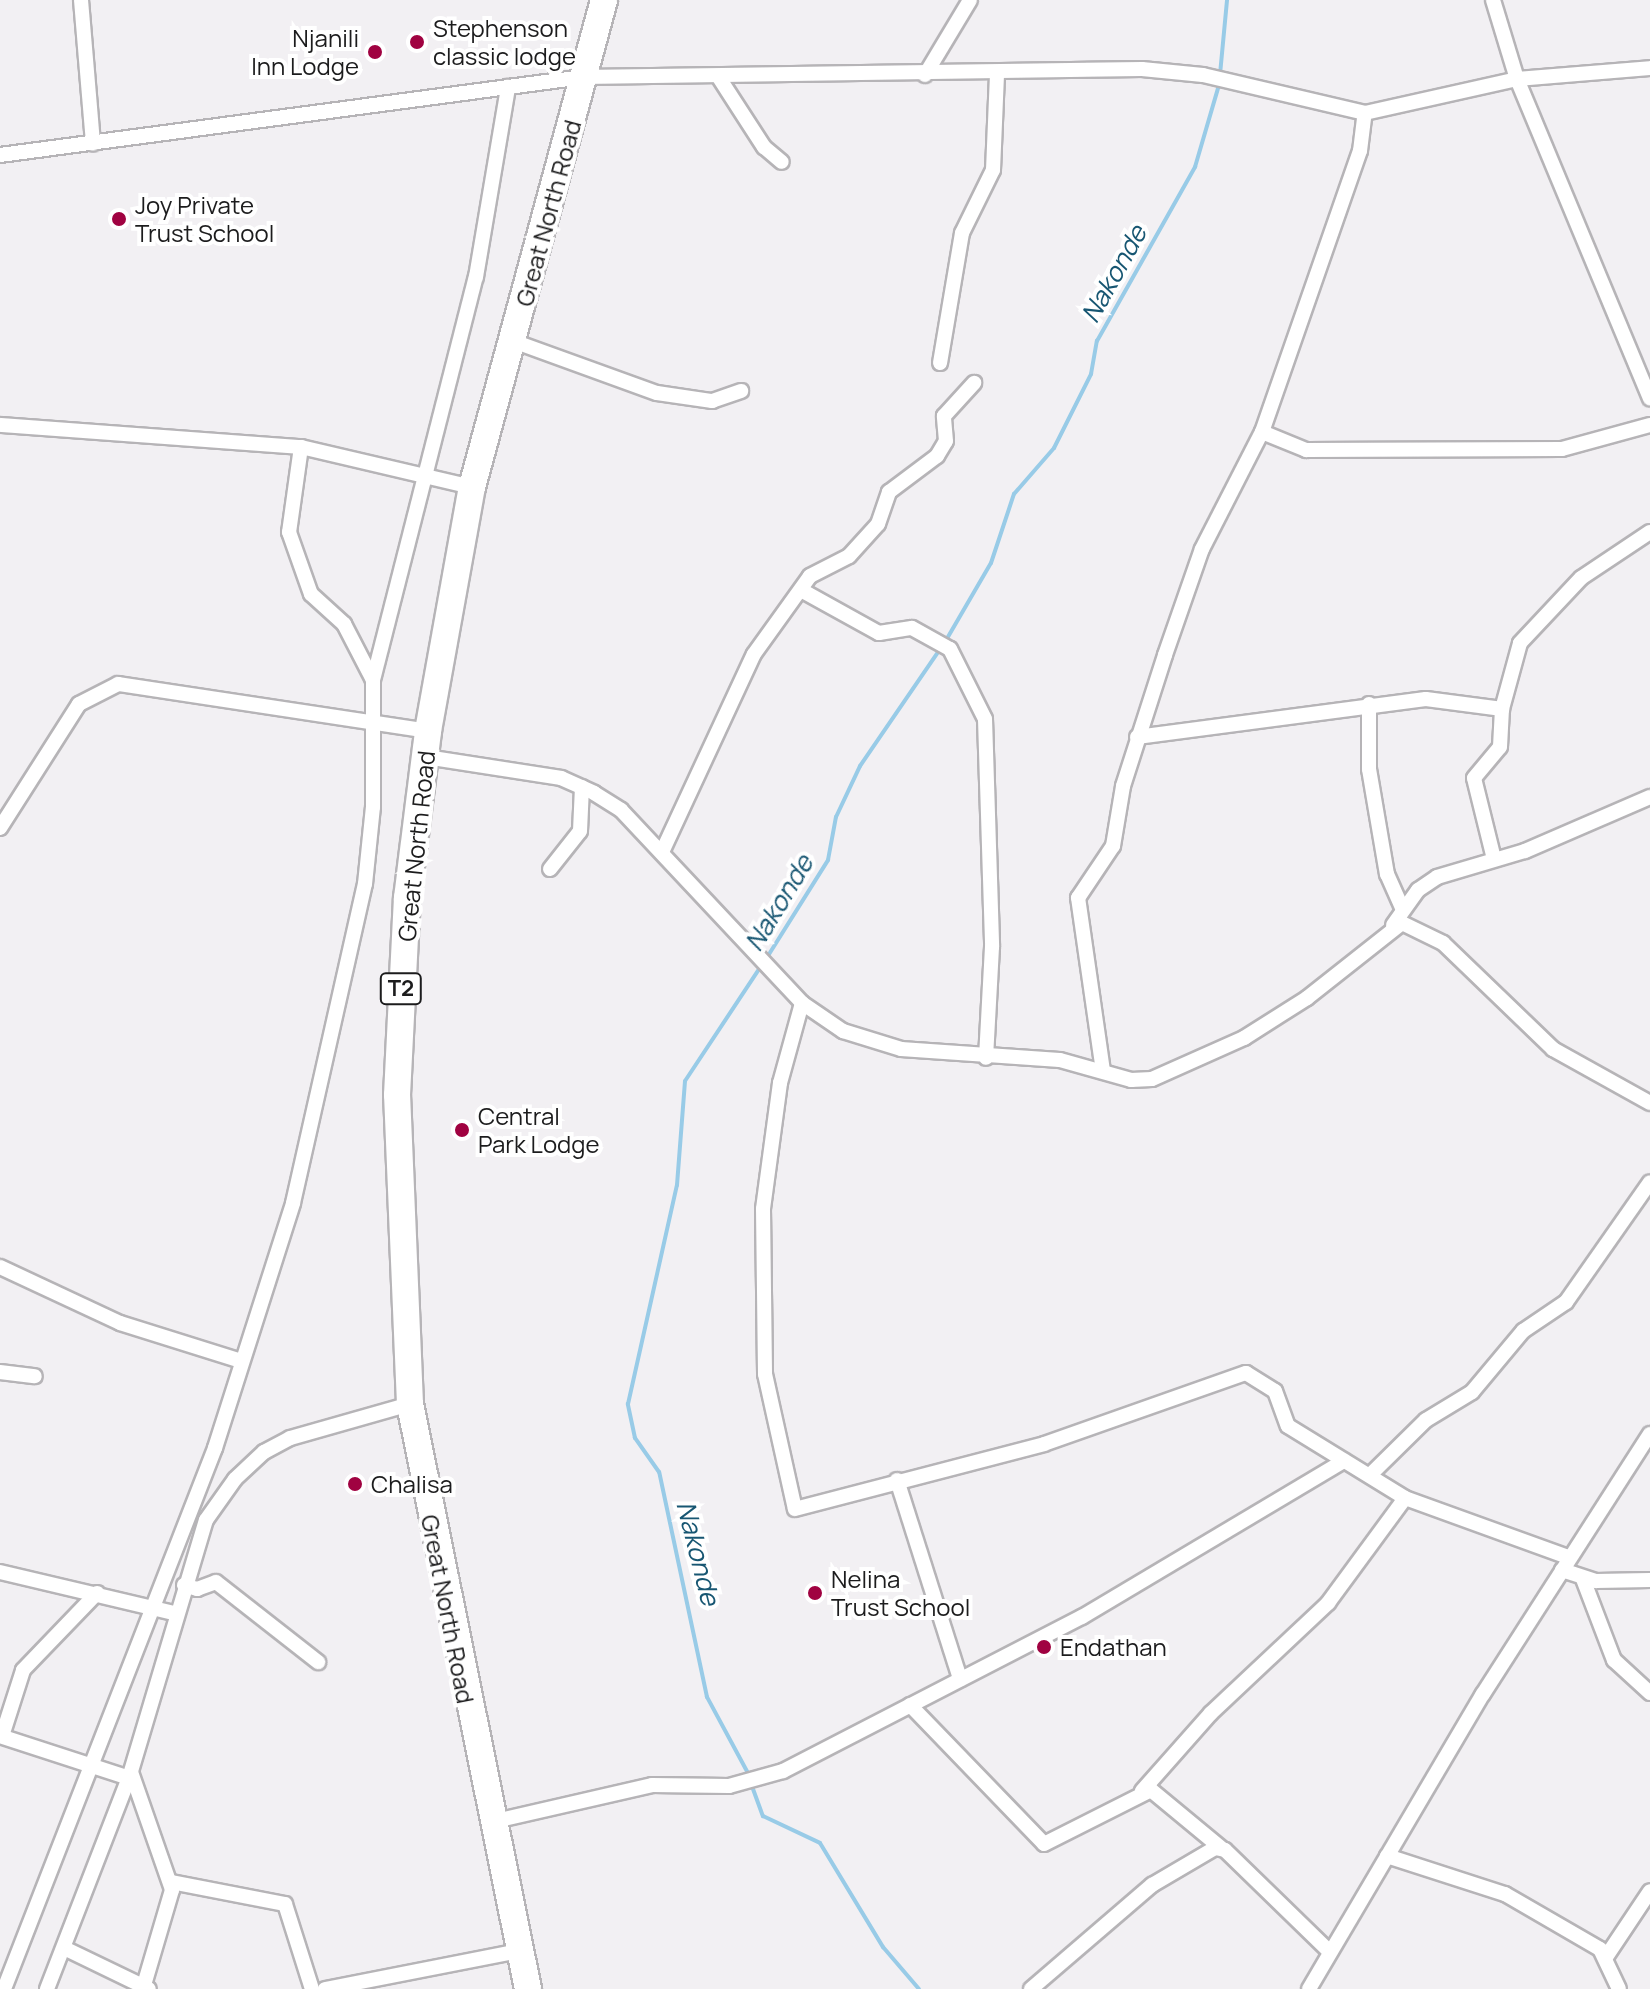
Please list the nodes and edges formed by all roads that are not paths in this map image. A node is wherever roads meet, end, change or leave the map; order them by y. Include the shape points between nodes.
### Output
1 (81, 0) edge
2 (604, 0) edge
3 (970, 0) edge
4 (1493, 0) edge
5 (1650, 68) edge
6 (997, 73) junction
7 (925, 75) junction
8 (718, 76) junction
9 (583, 77) junction
10 (1517, 79) junction
11 (508, 87) junction
12 (1365, 113) junction
13 (93, 144) junction
14 (0, 155) edge
15 (782, 162) dead end
16 (513, 341) junction
17 (940, 363) dead end
18 (974, 383) dead end
19 (741, 391) dead end
20 (1650, 398) edge
21 (0, 425) edge
22 (1650, 425) edge
23 (1262, 432) junction
24 (301, 447) junction
25 (425, 476) junction
26 (472, 487) junction
27 (1650, 532) edge
28 (801, 590) junction
29 (373, 680) junction
30 (1369, 704) junction
31 (1502, 709) junction
32 (371, 721) junction
33 (1137, 737) junction
34 (427, 744) junction
35 (582, 787) junction
36 (1650, 797) edge
37 (0, 828) edge
38 (662, 852) junction
39 (1494, 859) junction
40 (550, 869) dead end
41 (1403, 910) junction
42 (1393, 925) junction
43 (802, 1003) junction
44 (986, 1058) junction
45 (1103, 1071) junction
46 (1650, 1103) edge
47 (1650, 1182) edge
48 (0, 1267) edge
49 (241, 1361) junction
50 (0, 1372) edge
51 (35, 1376) dead end
52 (410, 1404) junction
53 (1650, 1434) edge
54 (1344, 1461) junction
55 (1370, 1475) junction
56 (897, 1480) junction
57 (1405, 1498) junction
58 (1565, 1564) junction
59 (0, 1572) edge
60 (1583, 1579) junction
61 (1650, 1580) edge
62 (184, 1585) junction
63 (97, 1593) junction
64 (152, 1607) junction
65 (174, 1613) junction
66 (318, 1662) dead end
67 (960, 1679) junction
68 (1650, 1693) edge
69 (910, 1705) junction
70 (1, 1736) edge
71 (95, 1765) junction
72 (130, 1775) junction
73 (1142, 1791) junction
74 (491, 1822) junction
75 (1221, 1848) junction
76 (1387, 1856) junction
77 (171, 1882) junction
78 (1650, 1891) edge
79 (64, 1948) junction
80 (518, 1951) junction
81 (1330, 1952) junction
82 (1606, 1957) junction
83 (147, 1985) edge
84 (1311, 1987) edge
85 (4, 1989) edge
86 (47, 1989) edge
87 (312, 1989) edge
88 (325, 1989) edge
89 (528, 1989) edge
90 (1031, 1989) edge
91 (1619, 1989) edge

1 - 13 street
2 - 9 highway, Great North Road / T2
3 - 7 street
4 - 10 street
5 - 10 street
6 - 7 street
6 - 12 street via 1142,69 1203,75
6 - 17 street via 993,170 962,233
7 - 8 street
8 - 9 street
8 - 15 street via 764,147
9 - 11 street
9 - 16 highway, Great North Road / T2
10 - 12 street
10 - 20 street
11 - 13 street
11 - 25 street via 476,277
12 - 23 street via 1360,151
13 - 14 street
16 - 19 street via 657,393 712,401
16 - 26 highway, Great North Road / T2
18 - 28 street via 944,416 946,441 937,456 889,492 878,524 849,556 815,572
21 - 24 street
22 - 23 street via 1562,449 1306,450
23 - 33 street via 1202,549
24 - 25 street
24 - 29 street via 289,532 311,594 344,624
25 - 26 street
25 - 29 street
26 - 34 highway, Great North Road / T2
27 - 31 street via 1581,578 1529,629
28 - 38 street via 754,654
28 - 44 street via 879,633 912,628 950,649 984,716 992,947
29 - 32 street
30 - 31 street via 1426,699
30 - 33 street
30 - 41 street via 1369,769 1387,874
31 - 39 street via 1500,747 1474,784
32 - 34 street
32 - 37 street via 110,686 79,704
32 - 49 street via 373,807 365,884 293,1203
33 - 45 street via 1113,846 1077,903
34 - 35 street
34 - 52 highway, Great North Road / T2 via 407,898 397,1095
35 - 38 street via 621,810
35 - 40 street via 580,831
36 - 39 street
38 - 43 street
39 - 41 street via 1428,882
41 - 42 street
42 - 45 street via 1307,998 1231,1044 1152,1079
42 - 46 street via 1421,927 1553,1049
43 - 44 street via 857,1036 901,1049
43 - 56 street via 780,1083 763,1209 765,1374 781,1457 795,1509
44 - 45 street via 1060,1060
47 - 55 street via 1566,1302 1523,1331 1472,1392 1426,1420
48 - 49 street via 120,1323
49 - 64 street
50 - 51 street
52 - 62 street via 290,1438 264,1452 235,1479 206,1520
52 - 74 highway, Great North Road / T2
53 - 58 street
54 - 55 street
54 - 56 street via 1288,1426 1275,1391 1246,1373 1044,1444
54 - 67 street via 1082,1617
55 - 57 street
56 - 67 street
57 - 58 street
57 - 73 street via 1328,1603 1211,1713
58 - 60 street
58 - 76 street
59 - 63 street
60 - 61 street
60 - 68 street via 1614,1660
62 - 65 street
62 - 66 street via 197,1589 216,1582
63 - 64 street
63 - 70 street via 23,1670
64 - 65 street
64 - 71 street
65 - 72 street
67 - 69 street
69 - 73 street via 1044,1844
69 - 74 street via 750,1783 672,1782
70 - 71 street
71 - 72 street
71 - 85 street
72 - 77 street
72 - 79 street
73 - 75 street via 1161,1792
74 - 80 highway, Great North Road / T2
75 - 81 street
75 - 90 street via 1152,1885
76 - 81 street
76 - 82 street via 1505,1894
77 - 83 street
77 - 87 street via 285,1904
78 - 82 street
79 - 83 street
79 - 86 street
80 - 88 street
80 - 89 highway, Great North Road / T2
81 - 84 street
82 - 91 street

